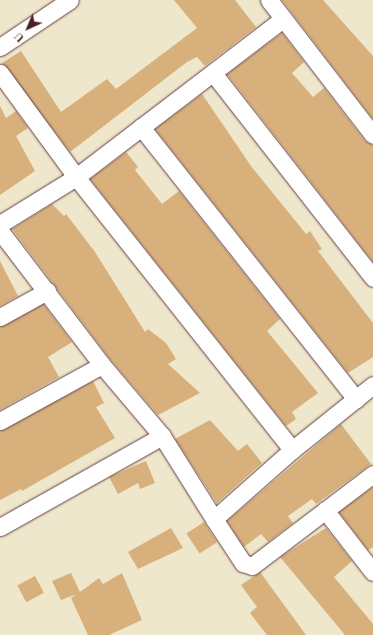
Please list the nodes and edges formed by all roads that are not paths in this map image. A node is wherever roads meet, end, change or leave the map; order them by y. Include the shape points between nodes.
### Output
1 (70, 0) edge
2 (270, 0) edge
3 (283, 19) junction
4 (0, 47) edge
5 (213, 72) junction
6 (0, 73) edge
7 (141, 127) junction
8 (373, 135) edge
9 (76, 177) junction
10 (0, 224) edge
11 (0, 231) edge
12 (373, 278) edge
13 (47, 291) junction
14 (0, 317) edge
15 (102, 365) junction
16 (373, 385) edge
17 (356, 399) junction
18 (0, 421) edge
19 (162, 436) junction
20 (292, 450) junction
21 (373, 474) edge
22 (325, 510) junction
23 (214, 519) junction
24 (0, 527) edge
25 (373, 572) edge

1 - 4 street
2 - 3 street
3 - 5 street
3 - 8 street
5 - 7 street
5 - 12 street
6 - 9 street
7 - 9 street
7 - 17 street
9 - 10 street
9 - 20 street
11 - 13 street
13 - 14 street
13 - 15 street
15 - 18 street
15 - 19 street
16 - 17 street
17 - 20 street
19 - 23 street
19 - 24 street
20 - 23 street
21 - 22 street
22 - 23 street via 252,566 243,563
22 - 25 street

